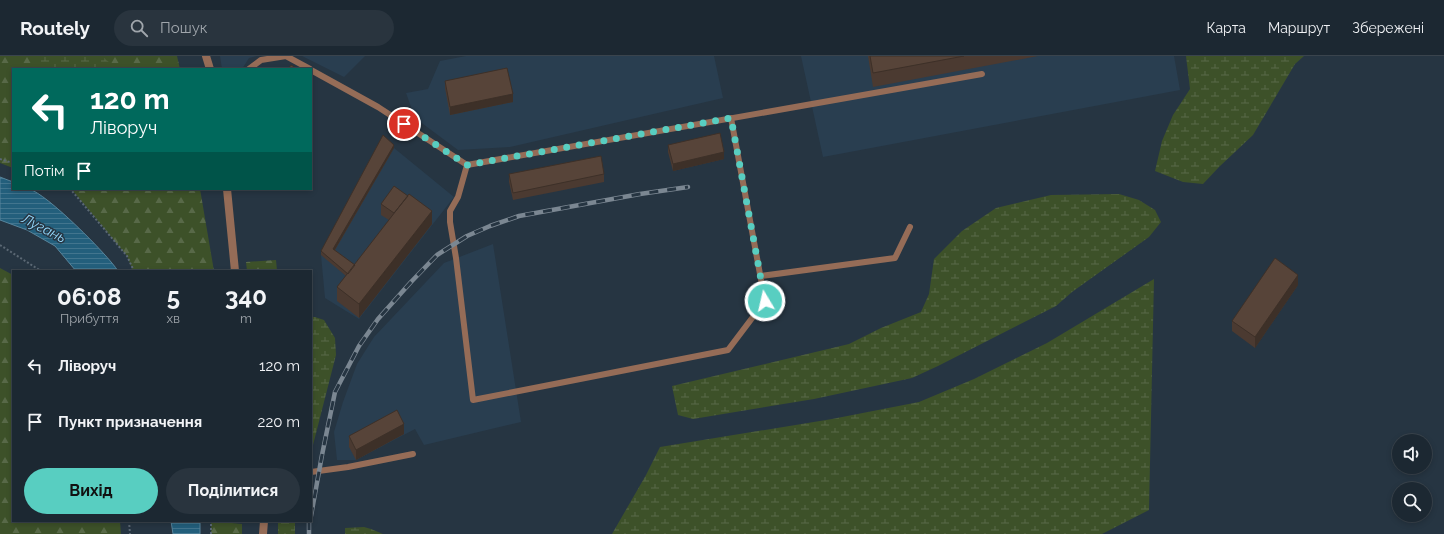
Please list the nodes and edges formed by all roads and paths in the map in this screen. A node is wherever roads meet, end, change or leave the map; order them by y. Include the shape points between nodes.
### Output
1 (206, 56) edge
2 (210, 68) edge
3 (250, 68) edge
4 (308, 68) edge
5 (312, 70) edge
6 (982, 74) dead end
7 (731, 118) junction
8 (0, 159) edge
9 (12, 163) edge
10 (467, 165) junction
11 (70, 190) edge
12 (228, 190) edge
13 (910, 227) dead end
14 (0, 245) edge
15 (39, 270) edge
16 (134, 270) edge
17 (235, 270) edge
18 (761, 276) junction
19 (413, 454) dead end
20 (312, 472) edge
21 (129, 522) edge
22 (211, 522) edge
23 (264, 522) edge
24 (130, 534) edge
25 (211, 534) edge
26 (264, 534) edge

1 - 2 street
3 - 4 lane via 261,60 286,56
5 - 10 lane via 378,107
6 - 7 lane
7 - 10 lane
7 - 18 lane
8 - 9 path
10 - 18 lane via 458,197 450,211 450,222 473,400 728,350 765,301
11 - 16 path via 127,256
12 - 17 street
13 - 18 lane via 895,258
14 - 15 path
19 - 20 lane
21 - 24 path
22 - 25 path
23 - 26 street

